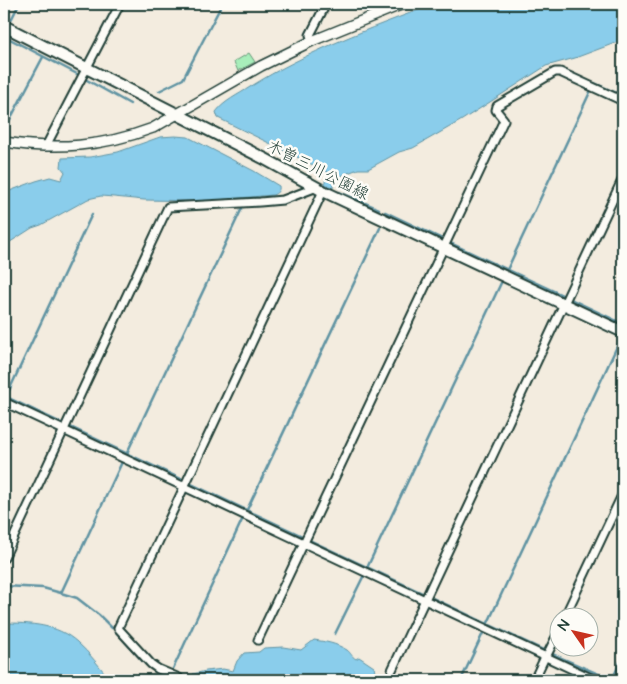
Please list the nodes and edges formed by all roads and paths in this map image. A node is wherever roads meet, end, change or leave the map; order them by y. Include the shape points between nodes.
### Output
1 (120, 4) edge
2 (326, 4) edge
3 (403, 4) edge
4 (5, 28) edge
5 (312, 41) junction
6 (87, 68) junction
7 (623, 101) edge
8 (177, 114) junction
9 (4, 142) edge
10 (46, 146) junction
11 (623, 178) edge
12 (320, 189) junction
13 (444, 248) junction
14 (564, 304) junction
15 (623, 332) edge
16 (4, 402) edge
17 (64, 430) junction
18 (184, 486) junction
19 (623, 493) edge
20 (305, 543) junction
21 (4, 558) edge
22 (425, 600) junction
23 (570, 606) edge
24 (258, 640) dead end
25 (550, 649) edge
26 (546, 657) junction
27 (392, 670) dead end
28 (581, 677) edge
29 (179, 678) dead end
30 (534, 680) edge
31 (595, 680) edge

1 - 6 street
2 - 5 street via 310,35
3 - 5 street
4 - 6 main road, 木曽三川公園線
5 - 8 street
6 - 8 main road, 木曽三川公園線
6 - 10 street
7 - 13 street via 555,72 497,106 496,110 504,120
8 - 10 street via 153,128 115,140
8 - 12 main road, 木曽三川公園線
9 - 10 street
11 - 14 street
12 - 13 main road, 木曽三川公園線
12 - 17 street via 283,200 168,206
12 - 18 street
13 - 14 main road, 木曽三川公園線
13 - 20 street
14 - 15 main road, 木曽三川公園線
14 - 22 street
16 - 17 street
17 - 18 street
17 - 21 street
18 - 20 street
18 - 29 street via 118,628 150,664
19 - 23 street
20 - 22 street
20 - 24 street
22 - 26 street
22 - 27 street
25 - 26 street
26 - 28 street
26 - 30 street
28 - 31 street

